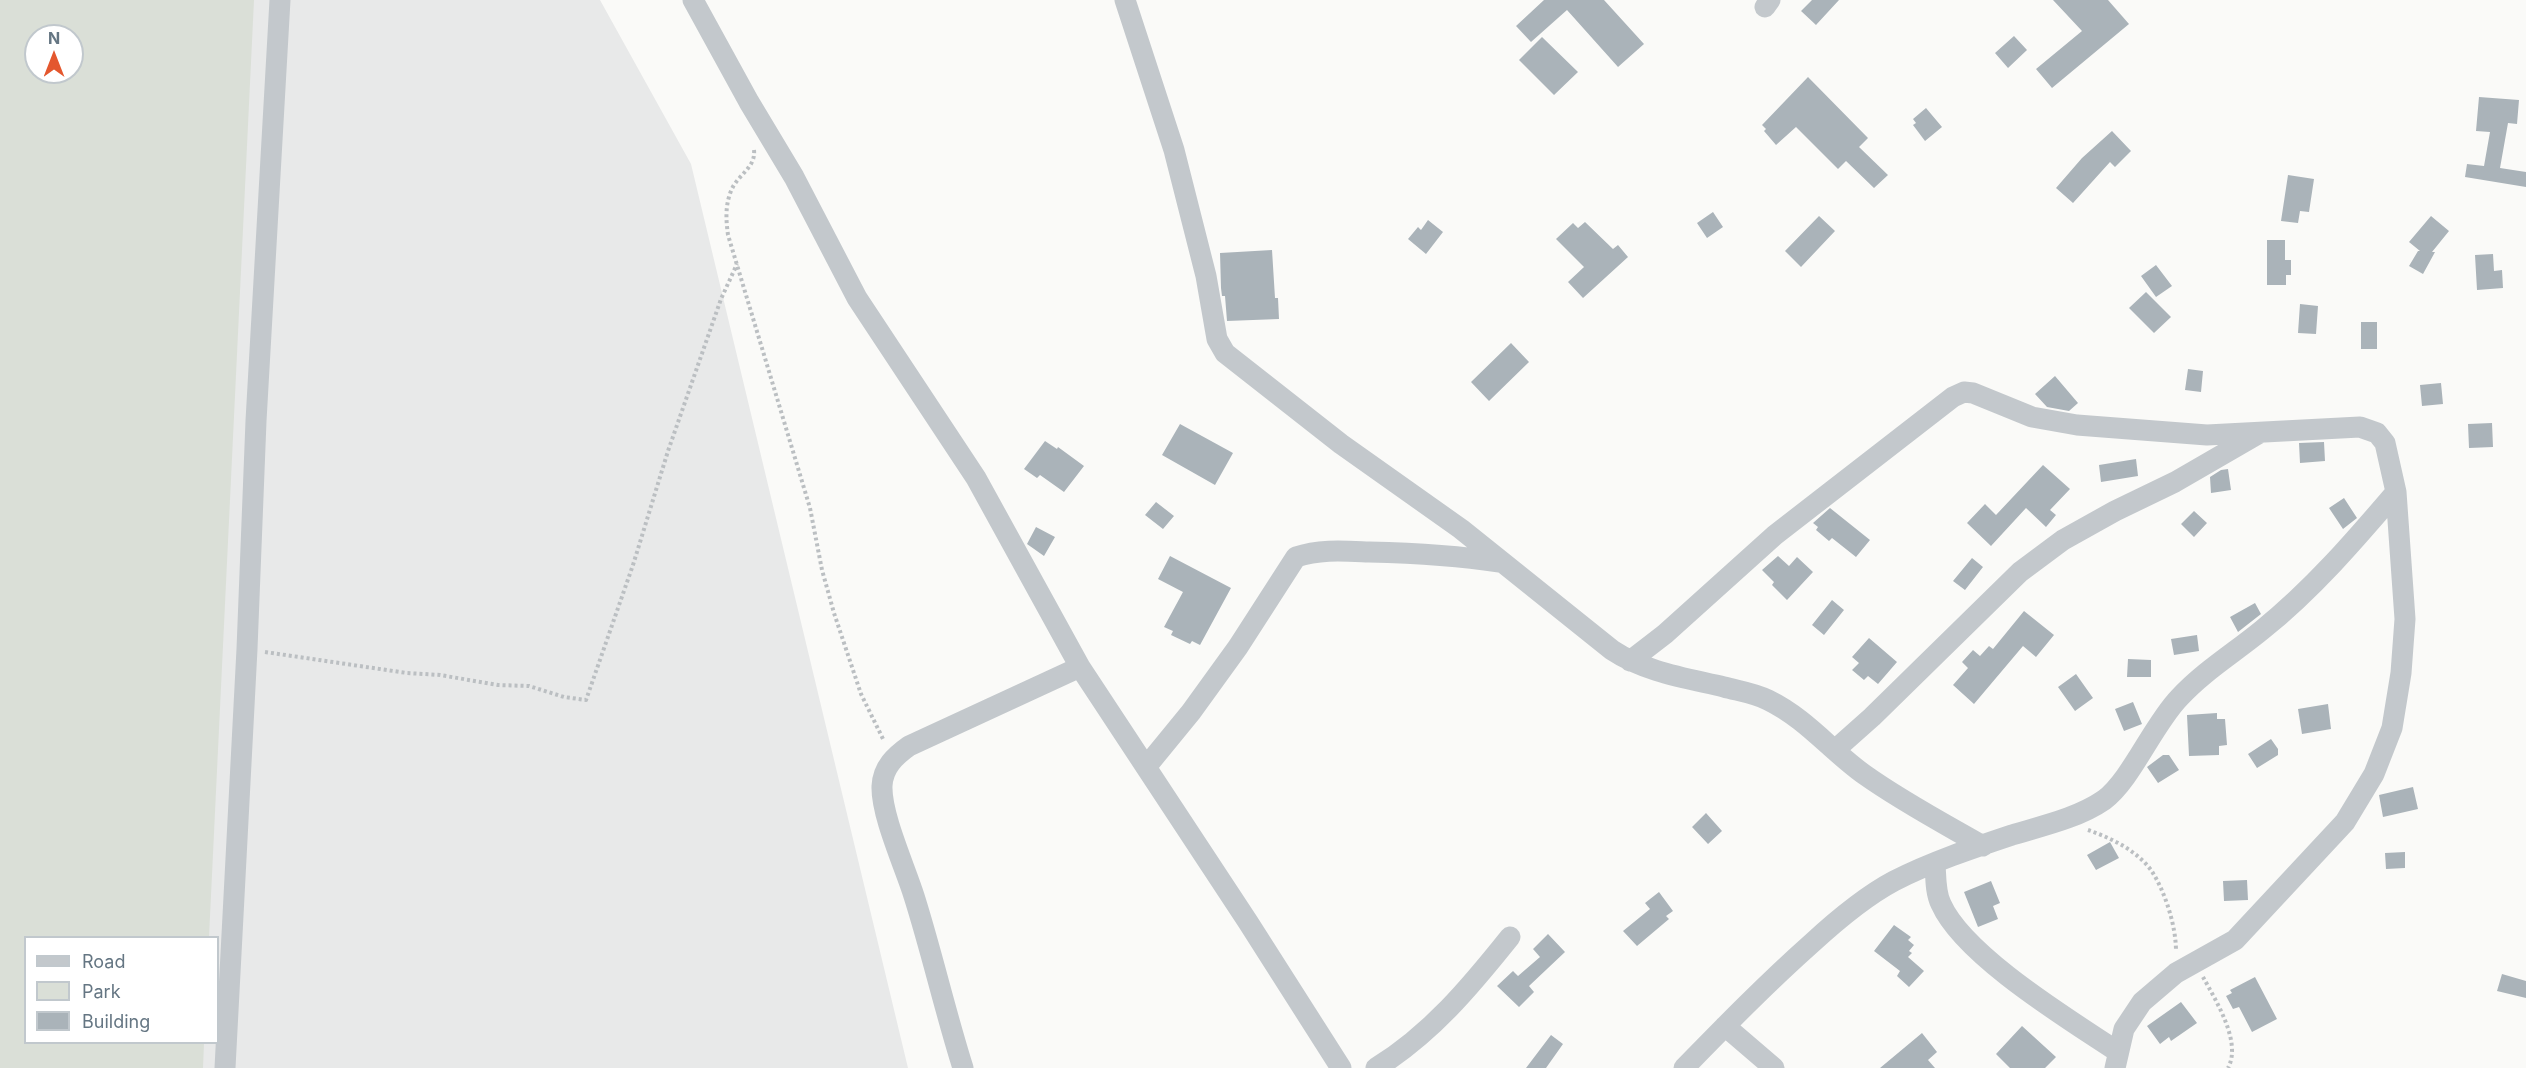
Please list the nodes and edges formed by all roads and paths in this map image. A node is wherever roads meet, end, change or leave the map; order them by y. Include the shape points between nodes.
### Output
1 (279, 0) edge
2 (693, 0) edge
3 (1125, 0) edge
4 (750, 140) dead end
5 (737, 264) junction
6 (2261, 433) junction
7 (2396, 492) junction
8 (1498, 562) junction
9 (247, 649) junction
10 (1630, 661) junction
11 (1080, 667) junction
12 (1836, 749) junction
13 (893, 758) junction
14 (1146, 767) junction
15 (2059, 821) junction
16 (1983, 846) junction
17 (1935, 863) junction
18 (1510, 938) dead end
19 (2196, 963) junction
20 (2175, 973) junction
21 (1725, 1026) junction
22 (2117, 1060) edge
23 (225, 1068) edge
24 (963, 1068) edge
25 (1341, 1068) edge
26 (1376, 1068) edge
27 (1684, 1068) edge
28 (1774, 1068) edge
29 (2228, 1068) edge

1 - 9 street
2 - 11 street via 794,177 857,298 976,478
3 - 8 street via 1174,150 1206,276 1217,339 1225,353 1341,444 1461,529
4 - 5 path via 753,162 731,190 727,204 728,235
5 - 9 path via 668,451 586,700 529,686 406,673
5 - 13 path via 810,508 834,613 861,694
6 - 7 street via 2360,427 2377,433 2385,443
6 - 10 street via 2207,435 2077,425 2032,417 1964,392 1775,535
6 - 12 street via 2073,534 2019,572
7 - 15 street via 2310,586 2177,699 2116,789 2103,800
7 - 19 street via 2405,619 2401,673 2392,728 2373,774 2345,822 2256,918 2235,940
8 - 10 street
8 - 14 street via 1396,552 1326,551 1296,557 1238,647
9 - 23 street
10 - 12 street via 1765,699 1813,729
11 - 13 street via 931,735
11 - 14 street
12 - 16 street via 1891,792
13 - 24 street via 884,779 884,801 938,972
14 - 25 street
15 - 16 street
15 - 20 path via 2116,842 2150,870 2173,929
16 - 17 street
17 - 21 street via 1893,882 1832,925
17 - 22 street via 1939,901 1962,934 1985,957
18 - 26 street via 1436,1023
19 - 20 street
19 - 29 path via 2221,1010 2233,1047
20 - 22 street via 2130,1018
21 - 27 street
21 - 28 street

